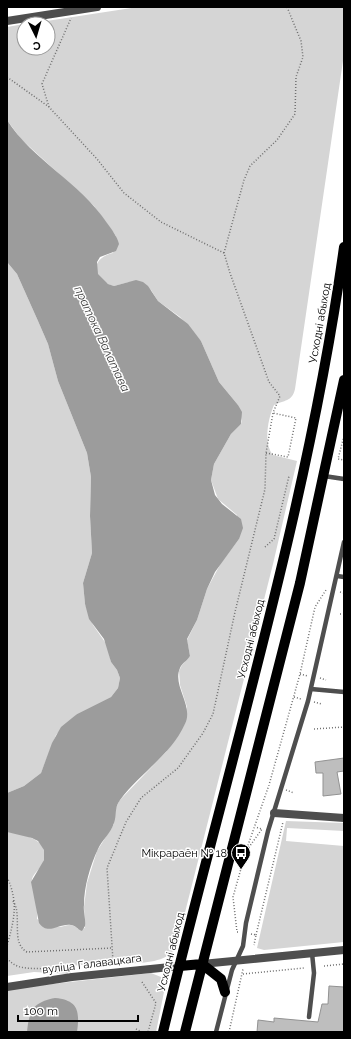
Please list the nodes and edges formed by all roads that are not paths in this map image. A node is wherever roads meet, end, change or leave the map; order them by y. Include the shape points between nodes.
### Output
1 (97, 7) edge
2 (7, 21) edge
3 (344, 247) edge
4 (344, 380) edge
5 (324, 476) junction
6 (344, 479) edge
7 (344, 542) edge
8 (337, 576) junction
9 (344, 577) edge
10 (311, 689) junction
11 (344, 692) edge
12 (274, 813) junction
13 (344, 818) edge
14 (344, 950) edge
15 (312, 953) junction
16 (236, 961) junction
17 (202, 964) junction
18 (180, 966) junction
19 (7, 987) edge
20 (225, 992) junction
21 (309, 1017) dead end
22 (163, 1032) edge
23 (185, 1032) edge
24 (216, 1032) edge

1 - 2 street
3 - 18 main road, Усходні абыход via 327,360 292,525
4 - 5 main road
5 - 6 lane
5 - 17 main road via 300,583
7 - 8 lane
8 - 9 lane
8 - 10 lane
10 - 11 lane
10 - 12 lane
12 - 13 street
12 - 16 lane via 256,876 243,946
14 - 15 street
15 - 16 street
15 - 21 lane via 314,973
16 - 17 street
16 - 20 lane
17 - 18 main road
17 - 20 main road via 221,979
17 - 23 main road
18 - 19 street, вуліца Галавацкага
18 - 22 main road, Усходні абыход
20 - 24 lane

